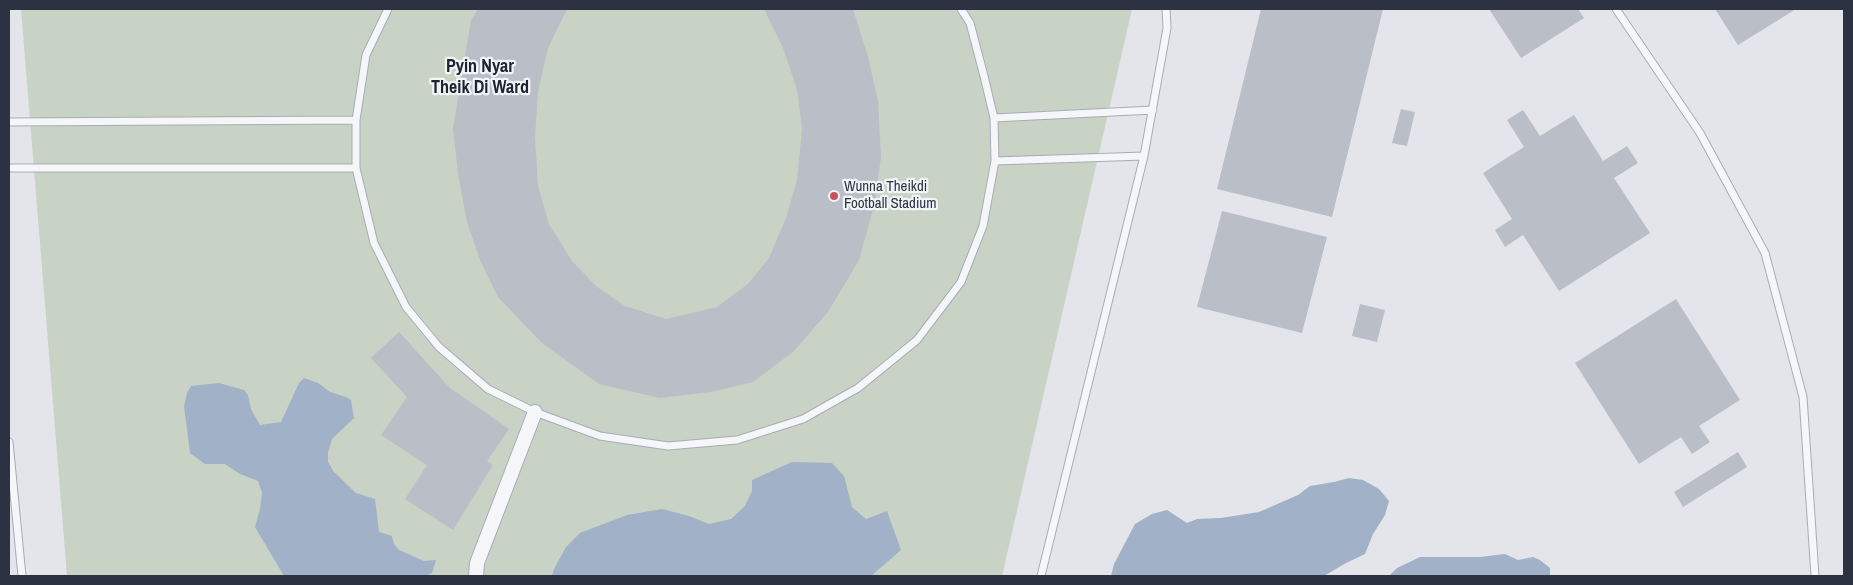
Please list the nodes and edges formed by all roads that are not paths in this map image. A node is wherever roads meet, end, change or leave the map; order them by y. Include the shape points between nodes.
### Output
1 (388, 9) edge
2 (960, 9) edge
3 (1166, 9) edge
4 (1616, 9) edge
5 (1153, 110) junction
6 (994, 118) junction
7 (356, 120) junction
8 (9, 122) edge
9 (1144, 156) junction
10 (995, 162) junction
11 (9, 168) edge
12 (356, 168) junction
13 (535, 412) junction
14 (9, 442) edge
15 (22, 576) edge
16 (476, 576) edge
17 (1041, 576) edge
18 (1815, 576) edge

1 - 7 lane via 366,55
2 - 6 lane via 970,23
3 - 5 lane via 1167,28
4 - 18 lane via 1700,133 1765,253 1803,397
5 - 6 lane
5 - 9 lane
6 - 10 lane
7 - 8 lane
7 - 12 lane
9 - 10 lane
9 - 17 lane
10 - 13 lane via 983,226 961,282 917,340 858,388 803,419 737,440 668,446 600,436
11 - 12 lane
12 - 13 lane via 374,243 406,307 439,347 488,389
13 - 16 street via 477,563
14 - 15 lane

